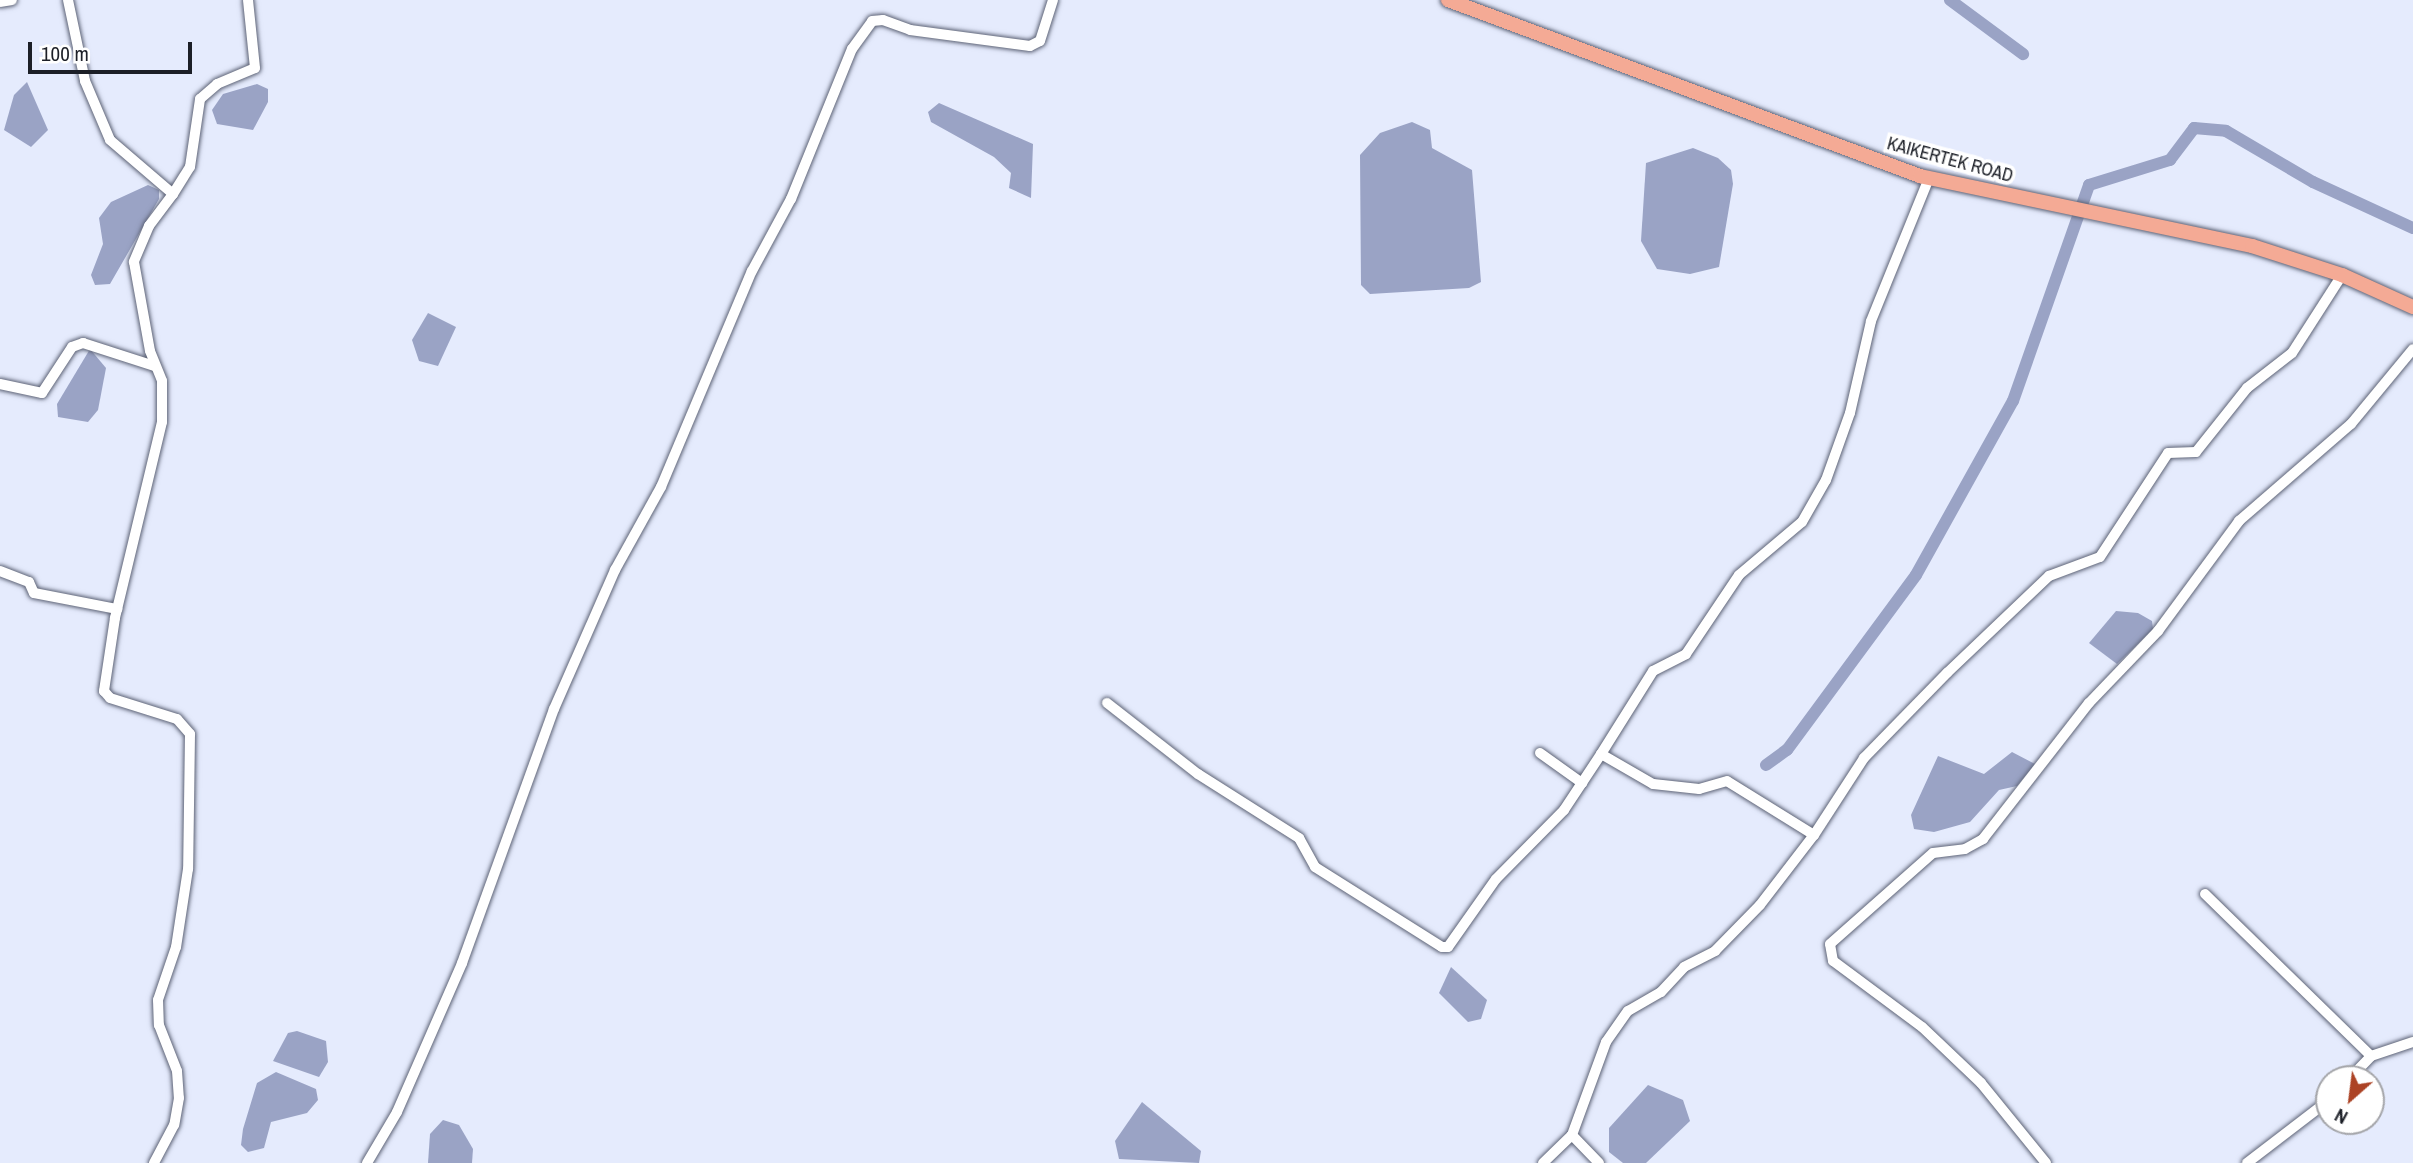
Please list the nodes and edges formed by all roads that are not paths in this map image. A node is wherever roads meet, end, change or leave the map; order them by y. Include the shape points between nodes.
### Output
1 (12, 0) edge
2 (68, 0) edge
3 (248, 0) edge
4 (1053, 0) edge
5 (1448, 0) edge
6 (0, 2) edge
7 (1929, 178) junction
8 (173, 194) junction
9 (2342, 275) junction
10 (2413, 307) edge
11 (2413, 349) edge
12 (154, 366) junction
13 (0, 384) edge
14 (0, 571) edge
15 (117, 609) junction
16 (1107, 703) dead end
17 (1540, 753) dead end
18 (1601, 754) junction
19 (1582, 783) junction
20 (1814, 835) junction
21 (2205, 894) dead end
22 (2413, 1042) edge
23 (2371, 1056) junction
24 (2362, 1065) edge
25 (2315, 1111) edge
26 (1572, 1135) junction
27 (154, 1163) edge
28 (367, 1163) edge
29 (1543, 1163) edge
30 (1599, 1163) edge
31 (2046, 1163) edge
32 (2247, 1163) edge

1 - 6 street
2 - 8 street via 85,81 110,140
3 - 8 street via 255,68 216,84 200,99 191,167
4 - 28 street via 1040,41 1030,46 910,30 883,20 872,21 852,49 791,199 752,271 661,487 615,570 560,696 462,963 397,1112
5 - 7 main road, KAIKERTEK ROAD
7 - 9 main road, KAIKERTEK ROAD via 2252,246
7 - 18 street via 1871,321 1850,413 1826,480 1802,522 1739,575 1686,654 1653,671
8 - 12 street via 149,226 134,262
9 - 10 main road, KAIKERTEK ROAD
9 - 20 street via 2292,353 2247,388 2196,452 2168,453 2101,556 2049,576 1947,673 1864,758
11 - 31 street via 2351,424 2239,521 2158,631 2089,703 1983,839 1965,849 1933,853 1830,944 1833,961 1922,1027 1982,1083
12 - 13 street via 83,343 72,347 42,393
12 - 15 street via 162,381 162,422
14 - 15 street via 29,582 33,593
15 - 27 street via 104,691 110,698 177,719 190,734 188,869 176,947 158,1000 159,1025 177,1071 180,1098 174,1125
16 - 19 street via 1198,774 1299,838 1315,867 1442,947 1448,947 1496,879 1538,841
17 - 19 street
18 - 19 street
18 - 20 street via 1653,785 1699,789 1727,781
20 - 26 street via 1760,905 1715,951 1684,967 1661,992 1628,1011 1606,1042
21 - 23 street
22 - 23 street
23 - 24 street
25 - 32 street
26 - 29 street
26 - 30 street

